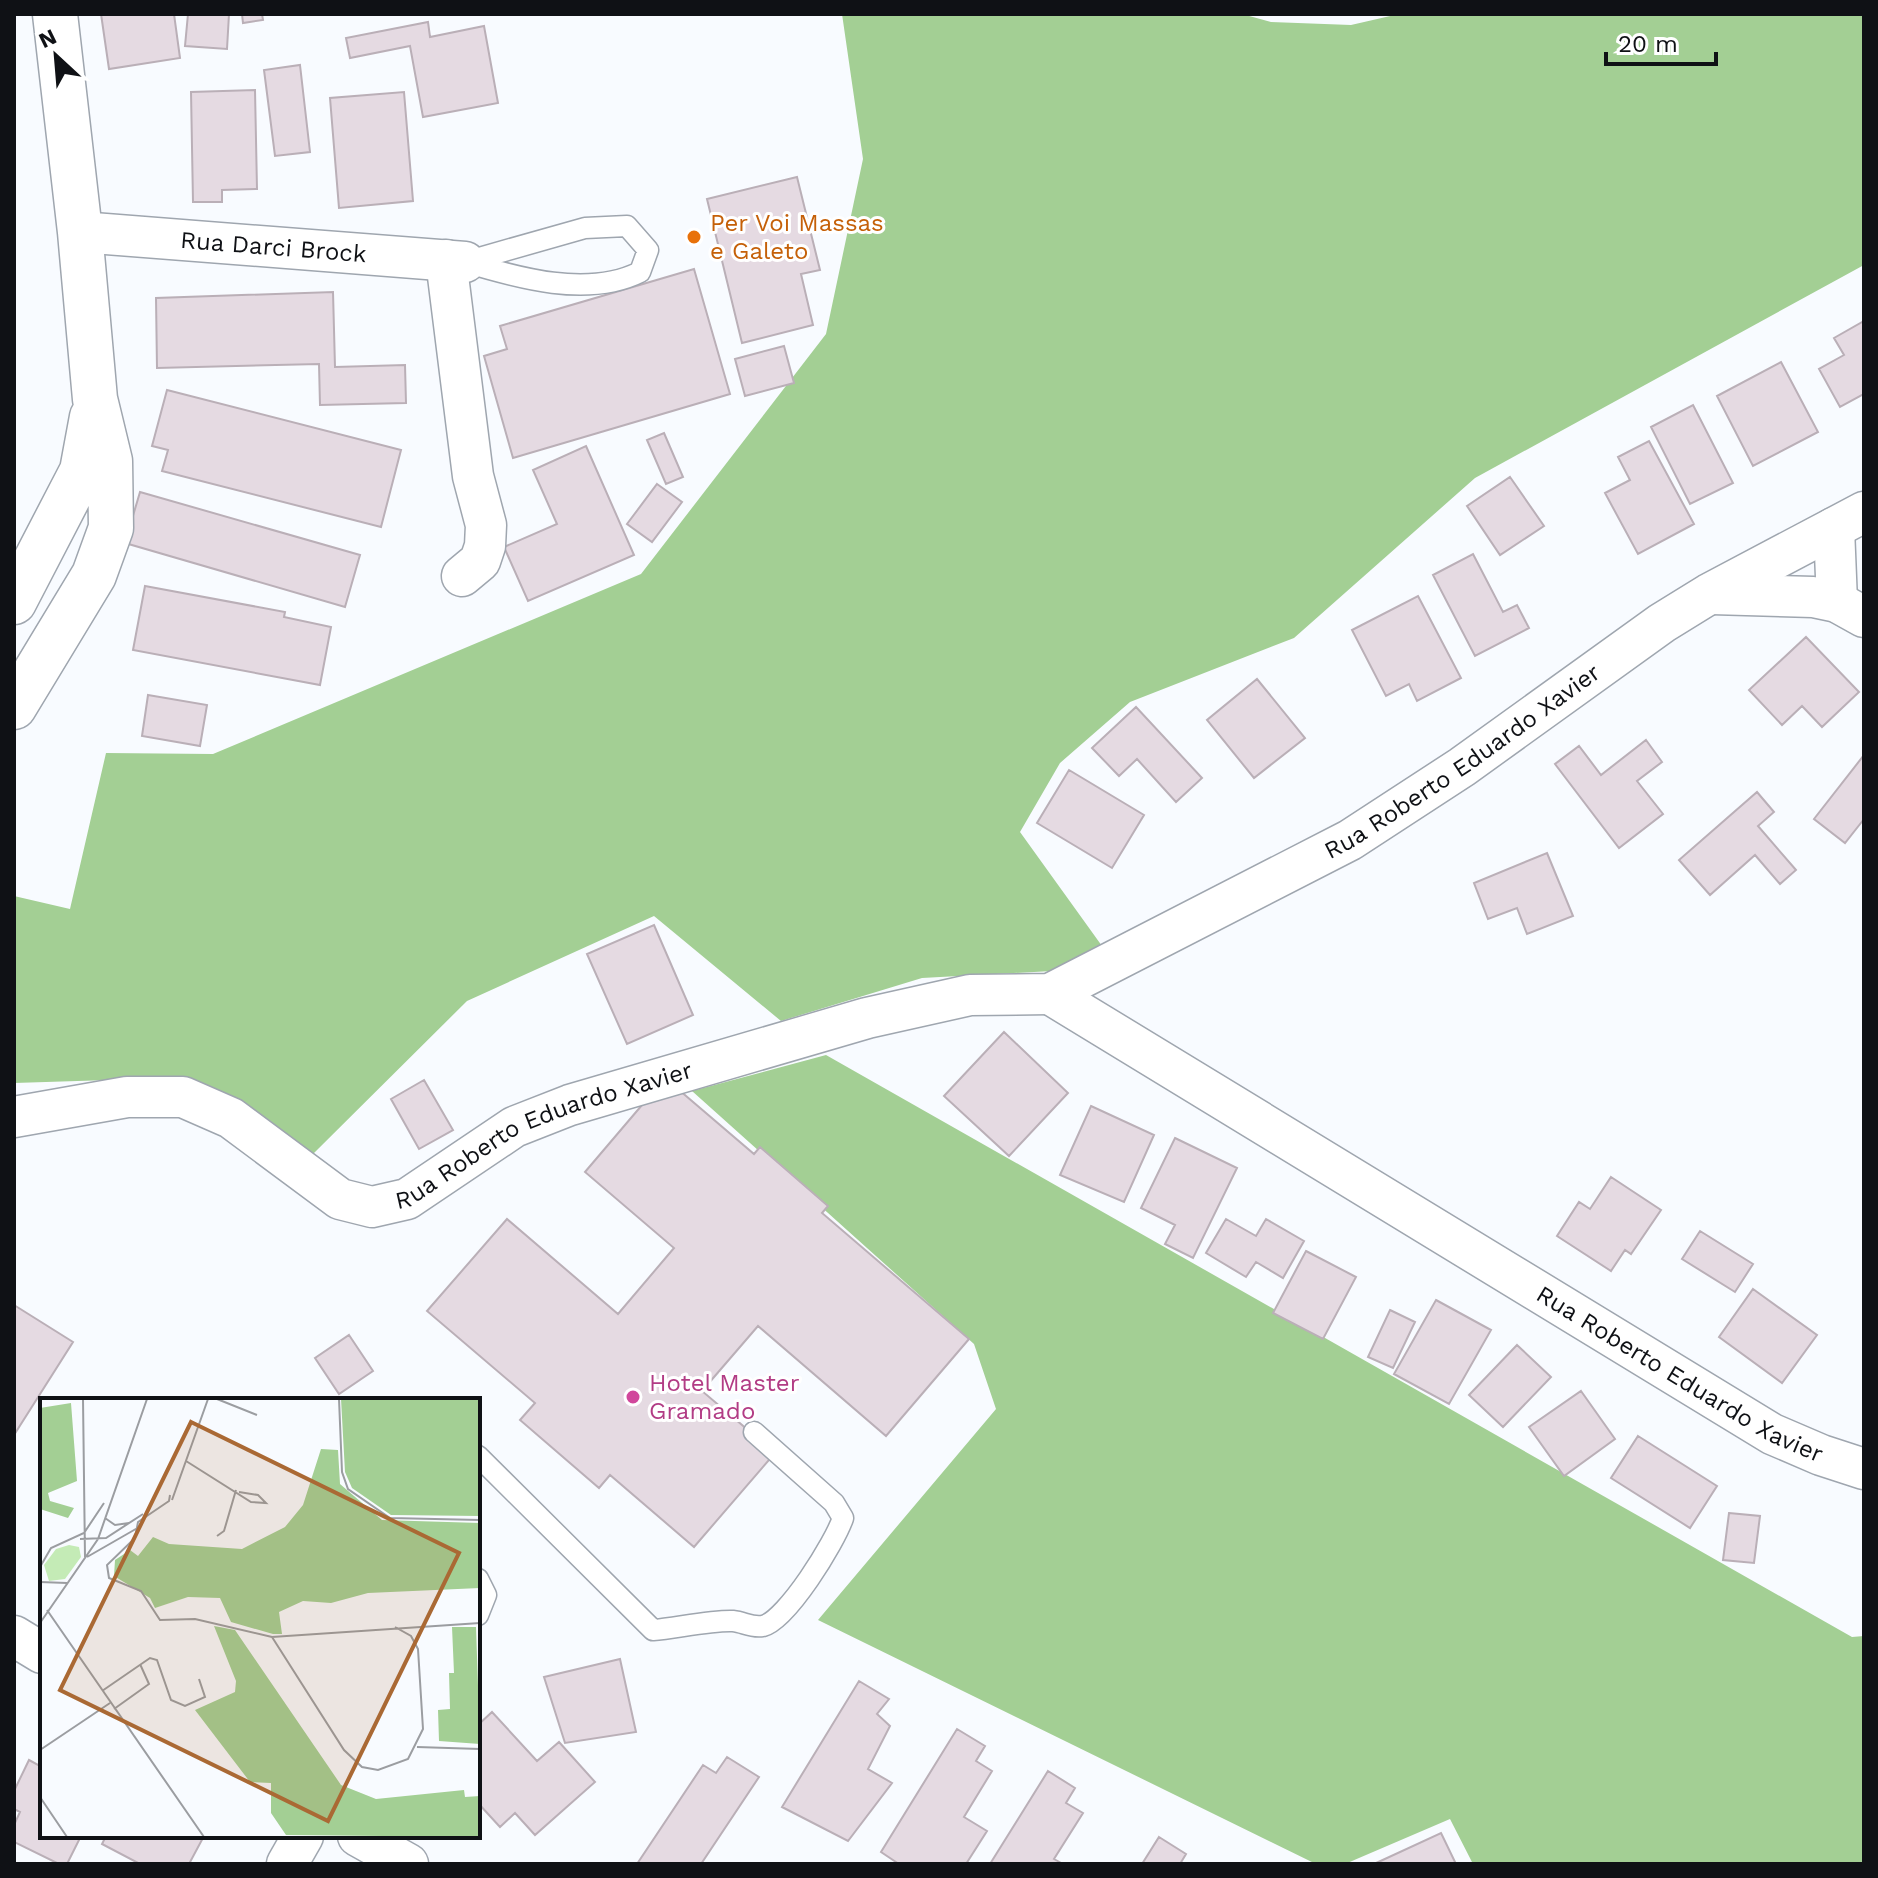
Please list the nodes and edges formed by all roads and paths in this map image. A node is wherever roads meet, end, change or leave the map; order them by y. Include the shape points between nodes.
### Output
1 (55, 14) edge
2 (80, 232) junction
3 (455, 261) junction
4 (95, 399) junction
5 (82, 471) junction
6 (1849, 520) edge
7 (462, 576) dead end
8 (1709, 594) junction
9 (14, 602) edge
10 (1850, 610) edge
11 (14, 656) edge
12 (14, 707) edge
13 (1050, 994) junction
14 (14, 1117) edge
15 (754, 1432) dead end
16 (480, 1458) edge
17 (1864, 1469) edge
18 (480, 1583) edge
19 (480, 1610) edge
20 (14, 1636) edge
21 (40, 1652) edge
22 (302, 1838) edge
23 (363, 1838) edge
24 (287, 1864) edge
25 (408, 1864) edge

1 - 2 street
2 - 3 street, Rua Darci Brock
2 - 4 street
3 - 3 lane via 519,279 621,281 640,272 648,250 627,226 585,228
3 - 7 street via 473,476 486,525 480,561
4 - 5 street
4 - 12 street via 110,461 111,528 94,575
5 - 9 street
5 - 11 street via 93,486 95,507 65,576
6 - 8 street, Rua Roberto Eduardo Xavier
6 - 10 street
8 - 10 street via 1813,597
8 - 13 street, Rua Roberto Eduardo Xavier via 1350,840
13 - 14 street, Rua Roberto Eduardo Xavier via 970,995 867,1018 570,1105 514,1127 407,1199 372,1207 340,1199 231,1118 183,1097 127,1097
13 - 17 street, Rua Roberto Eduardo Xavier via 1772,1434
15 - 16 lane via 834,1503 843,1518 838,1535 783,1613 766,1625 750,1627 734,1621 653,1630
18 - 19 lane via 486,1595
20 - 21 street
22 - 24 street
23 - 25 street

